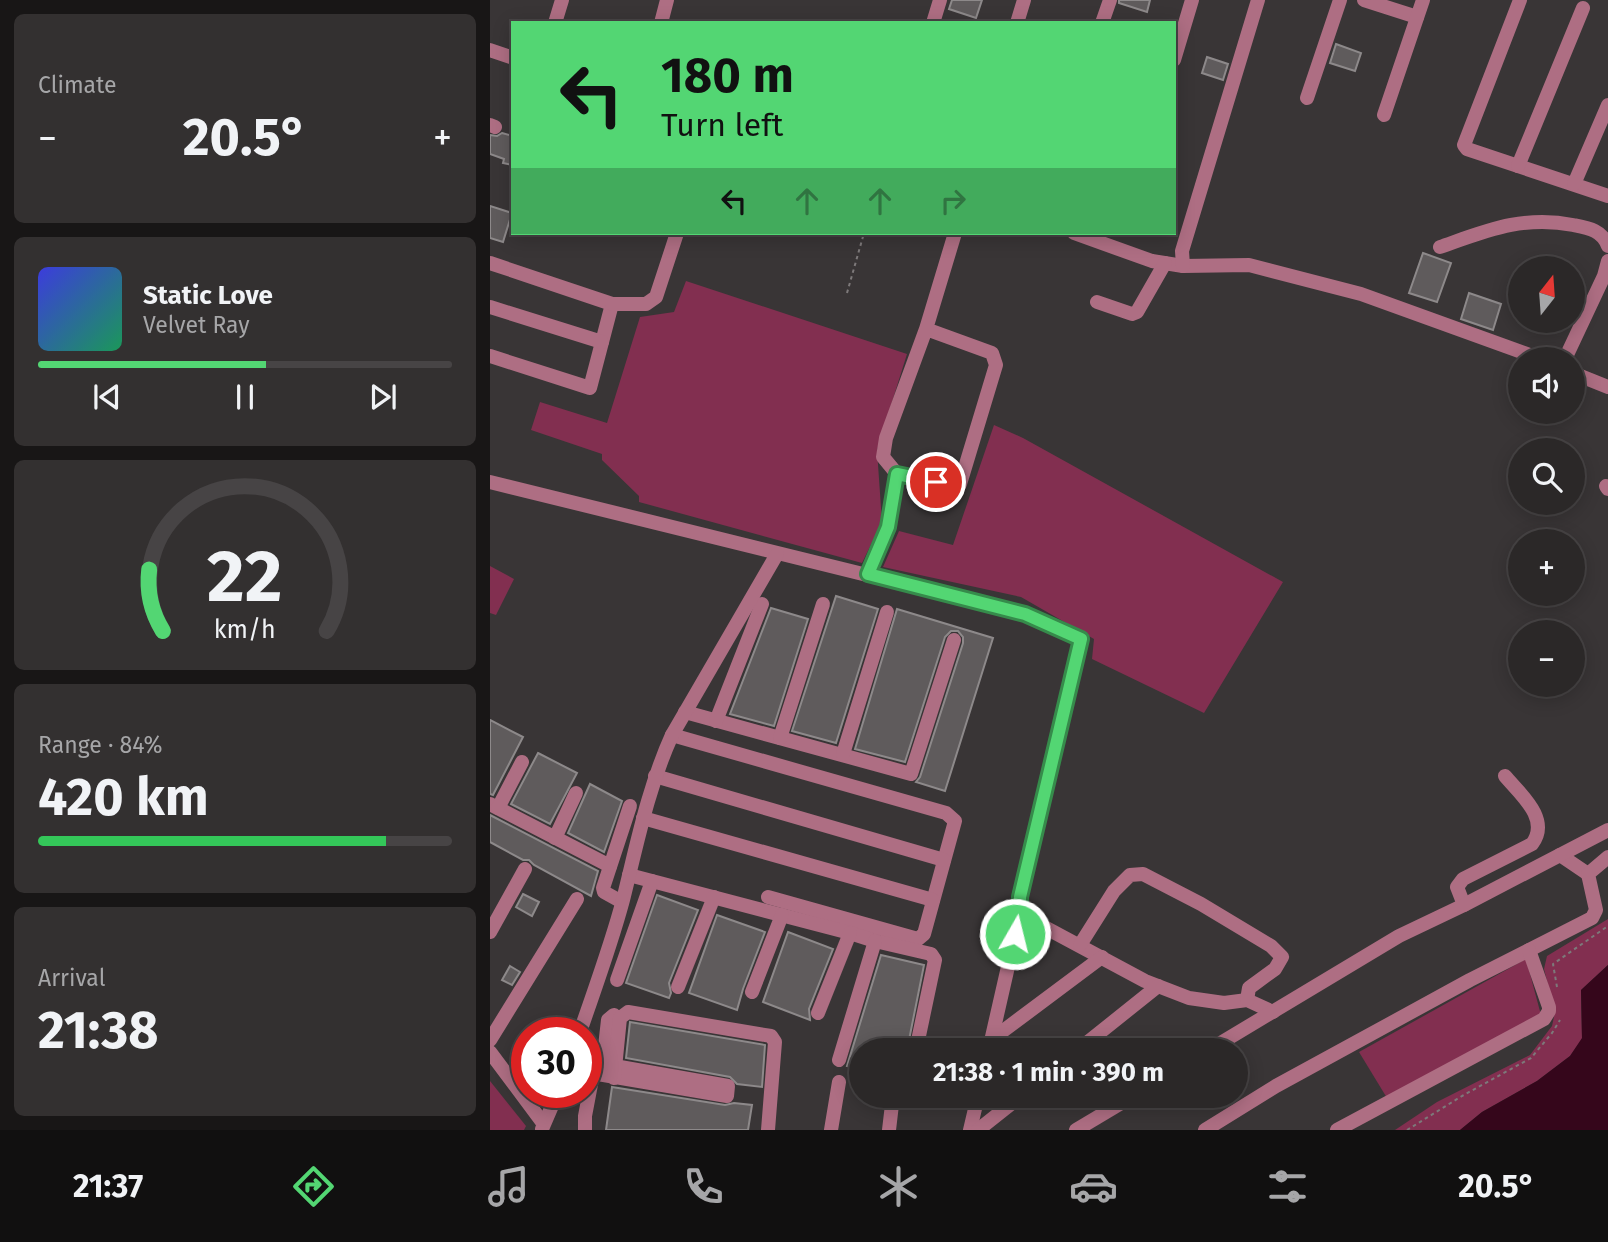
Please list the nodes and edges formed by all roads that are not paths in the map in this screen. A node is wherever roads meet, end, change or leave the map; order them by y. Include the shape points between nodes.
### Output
1 (562, 0) edge
2 (667, 0) edge
3 (940, 0) edge
4 (1024, 0) edge
5 (1110, 0) edge
6 (1192, 0) edge
7 (1258, 0) edge
8 (1340, 0) edge
9 (1364, 0) edge
10 (1423, 0) edge
11 (1520, 0) edge
12 (1583, 8) dead end
13 (1418, 17) junction
14 (556, 21) edge
15 (662, 21) edge
16 (934, 21) edge
17 (1018, 21) edge
18 (1103, 21) edge
19 (490, 50) edge
20 (1176, 53) edge
21 (511, 57) edge
22 (1307, 98) dead end
23 (1608, 105) edge
24 (1384, 115) dead end
25 (1518, 166) junction
26 (1574, 184) junction
27 (1608, 196) edge
28 (676, 235) edge
29 (954, 235) edge
30 (1080, 235) edge
31 (1121, 235) edge
32 (1608, 246) edge
33 (1440, 247) dead end
34 (1117, 248) junction
35 (1608, 261) edge
36 (490, 263) edge
37 (1165, 263) junction
38 (1183, 266) junction
39 (1097, 302) dead end
40 (612, 304) junction
41 (490, 307) edge
42 (926, 329) junction
43 (602, 342) junction
44 (1508, 347) edge
45 (1571, 347) edge
46 (490, 356) edge
47 (1585, 378) edge
48 (1608, 387) edge
49 (897, 474) junction
50 (490, 482) edge
51 (777, 554) junction
52 (868, 574) junction
53 (762, 604) dead end
54 (823, 604) dead end
55 (887, 612) dead end
56 (954, 640) dead end
57 (685, 712) junction
58 (716, 721) junction
59 (672, 735) junction
60 (780, 738) junction
61 (843, 754) junction
62 (522, 762) dead end
63 (655, 776) junction
64 (1504, 776) dead end
65 (576, 793) dead end
66 (494, 806) edge
67 (630, 806) dead end
68 (643, 818) junction
69 (1608, 830) edge
70 (555, 838) junction
71 (1560, 855) junction
72 (1608, 857) edge
73 (944, 860) junction
74 (610, 866) junction
75 (525, 869) dead end
76 (1588, 874) junction
77 (629, 875) junction
78 (652, 881) junction
79 (714, 897) junction
80 (768, 897) dead end
81 (577, 899) dead end
82 (933, 900) junction
83 (622, 902) junction
84 (1464, 905) junction
85 (1608, 907) edge
86 (1020, 914) junction
87 (782, 915) junction
88 (1595, 915) junction
89 (490, 932) edge
90 (850, 933) junction
91 (875, 941) junction
92 (1080, 945) junction
93 (1529, 950) junction
94 (1102, 957) junction
95 (617, 980) dead end
96 (1158, 986) junction
97 (678, 987) dead end
98 (752, 992) dead end
99 (1247, 1000) junction
100 (1273, 1012) junction
101 (818, 1013) dead end
102 (614, 1015) dead end
103 (585, 1017) edge
104 (918, 1038) edge
105 (992, 1038) edge
106 (999, 1038) edge
107 (1093, 1038) edge
108 (1229, 1038) edge
109 (490, 1040) edge
110 (490, 1052) edge
111 (602, 1057) edge
112 (839, 1060) dead end
113 (602, 1064) edge
114 (600, 1069) edge
115 (839, 1082) dead end
116 (550, 1108) edge
117 (588, 1108) edge
118 (892, 1108) edge
119 (975, 1108) edge
120 (1006, 1108) edge
121 (1113, 1108) edge
122 (542, 1126) edge
123 (585, 1130) edge
124 (768, 1130) edge
125 (831, 1130) edge
126 (889, 1130) edge
127 (970, 1130) edge
128 (978, 1130) edge
129 (1076, 1130) edge
130 (1205, 1130) edge
131 (1337, 1130) edge

1 - 14 street
2 - 15 street
3 - 16 street
4 - 17 street
5 - 18 street
6 - 20 street
7 - 38 street via 1182,251
8 - 22 street
9 - 13 street
10 - 13 street
11 - 25 street via 1464,142 1467,149
12 - 25 street
13 - 24 street
19 - 21 street
23 - 26 street
25 - 26 street
26 - 27 street
28 - 40 street via 656,297 646,304
29 - 42 street
30 - 34 street
31 - 34 street
32 - 33 street via 1604,236 1594,230 1549,220 1486,230
34 - 37 street
35 - 45 street
36 - 40 street
37 - 38 street
37 - 39 street via 1138,312
38 - 44 street via 1249,265 1361,294
40 - 43 street
41 - 43 street
42 - 49 street via 886,438 883,457
42 - 49 street via 992,354 996,365 960,484
43 - 46 street via 590,388
47 - 48 street
49 - 52 street via 888,527
50 - 51 street
51 - 52 street
51 - 57 street
52 - 86 street via 1025,614 1081,639 1020,897
53 - 58 street
54 - 60 street
55 - 61 street
56 - 61 street via 911,774
57 - 58 street
57 - 59 street
58 - 60 street
59 - 63 street
59 - 73 street via 946,813 955,821
60 - 61 street
62 - 66 street
63 - 68 street
63 - 73 street
64 - 84 street via 1537,817 1536,839 1463,879 1457,887
65 - 70 street
66 - 70 street
67 - 74 street
68 - 77 street
68 - 82 street
69 - 71 street
70 - 74 street
71 - 76 street
71 - 84 street
72 - 76 street
73 - 82 street
74 - 83 street via 603,890
75 - 89 street
76 - 88 street
77 - 78 street
77 - 83 street
78 - 79 street
78 - 95 street
79 - 87 street
79 - 97 street
80 - 82 street via 918,939
81 - 109 street
83 - 103 street
84 - 100 street via 1399,936
85 - 88 street
86 - 92 street
86 - 105 street
87 - 90 street
87 - 98 street
88 - 93 street
90 - 91 street
90 - 101 street
91 - 104 street via 934,956
91 - 112 street
92 - 94 street
92 - 99 street via 1114,891 1130,875 1143,874 1201,904 1282,957 1275,969 1249,988
93 - 130 street via 1276,1086
93 - 131 street via 1549,1007 1544,1019
94 - 96 street
94 - 106 street
96 - 99 street via 1189,998 1224,1003
96 - 107 street
99 - 100 street
100 - 108 street
102 - 111 street via 608,1020
110 - 122 street
113 - 124 street via 620,1018 628,1012 771,1036 775,1042
114 - 114 street via 728,1086 727,1096
115 - 125 street
116 - 122 street
117 - 123 street
118 - 126 street
119 - 127 street
120 - 128 street
121 - 129 street

